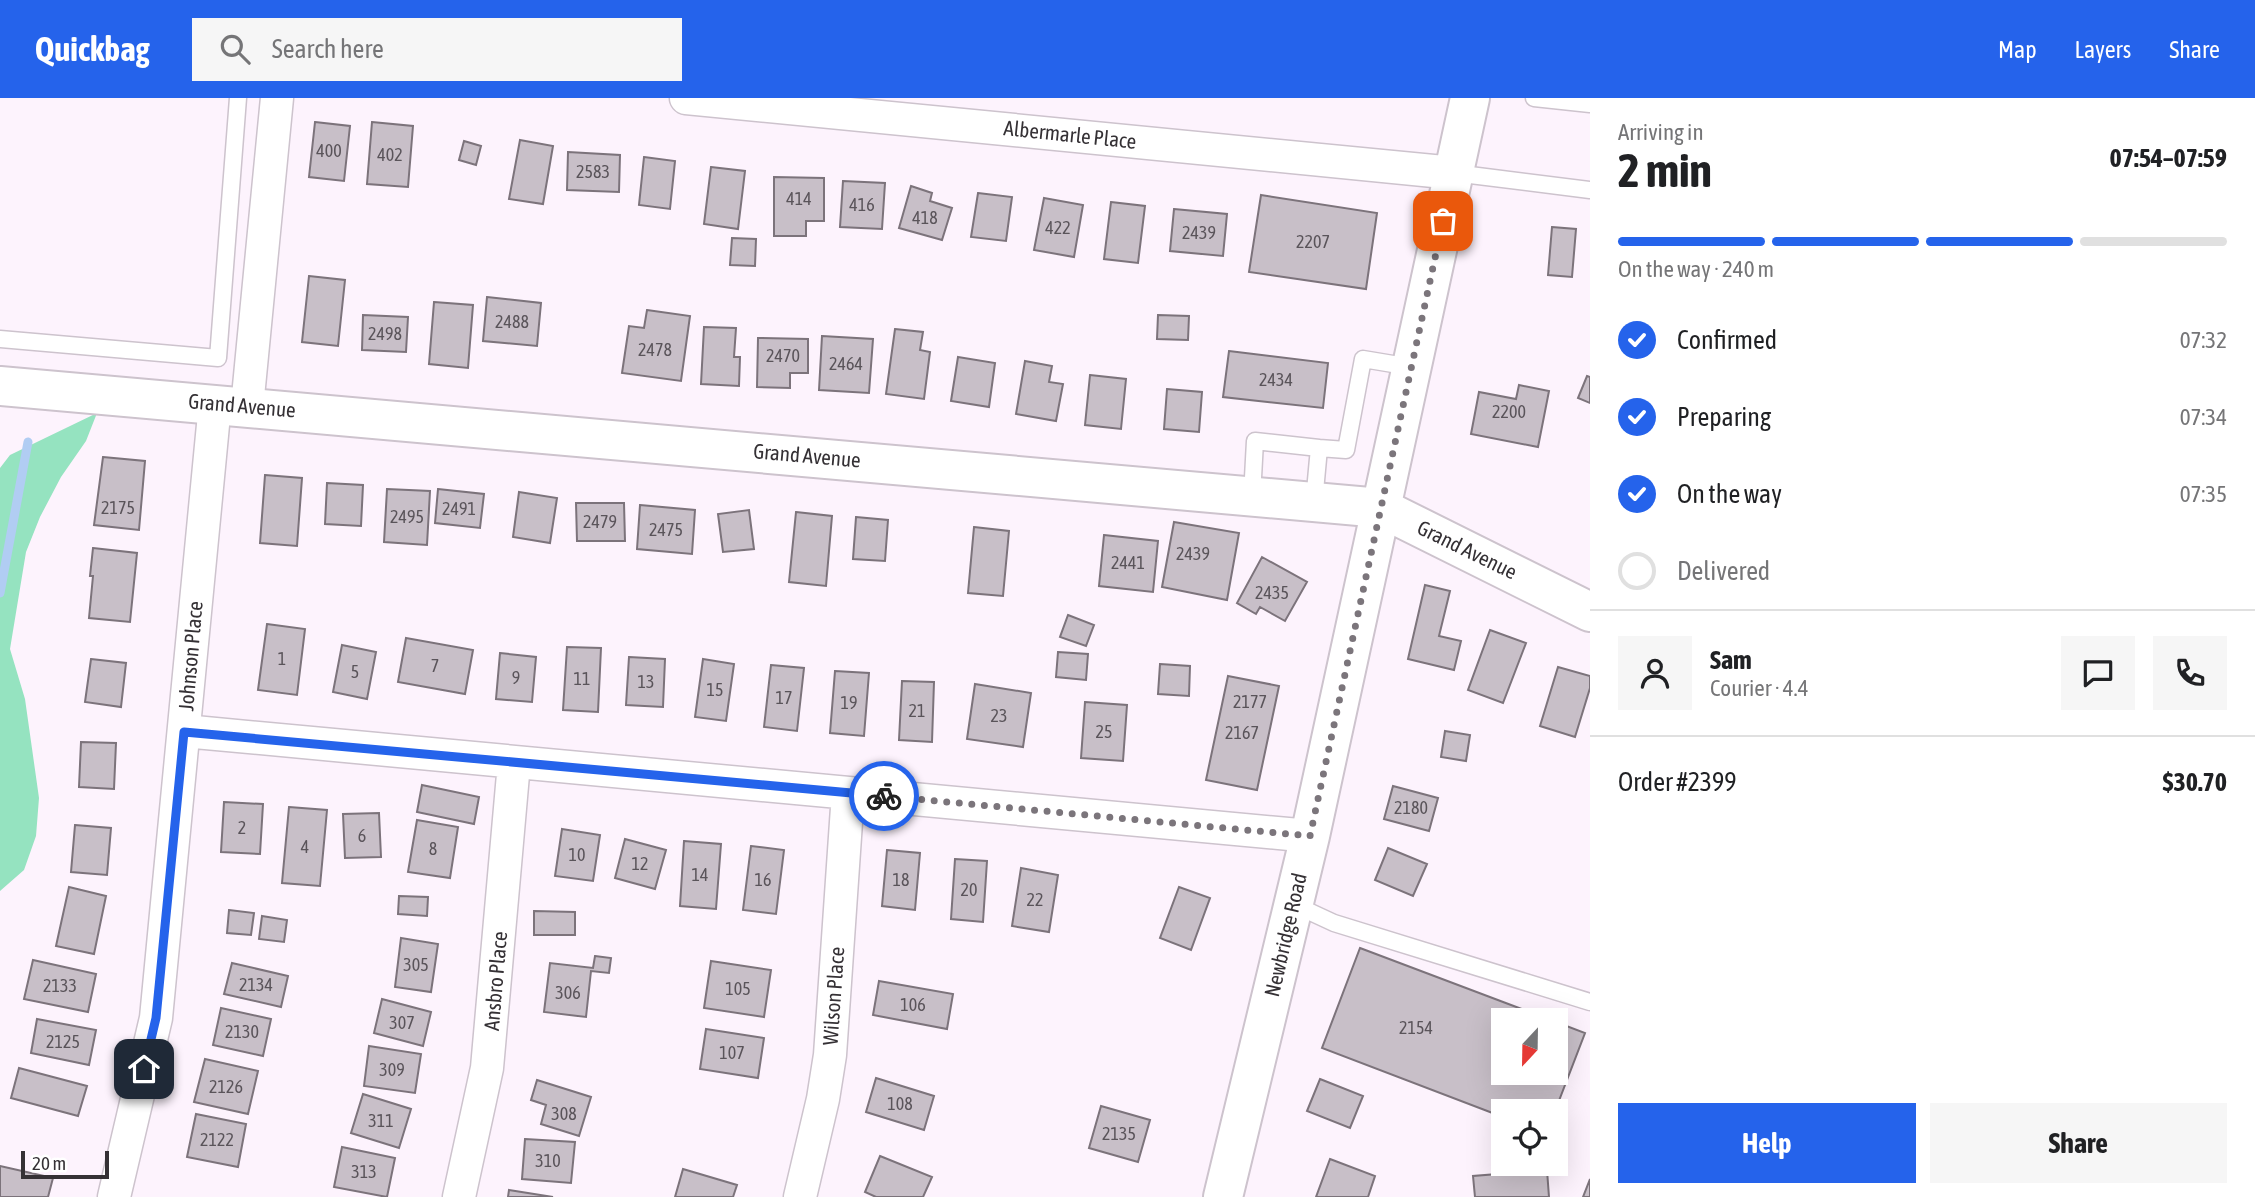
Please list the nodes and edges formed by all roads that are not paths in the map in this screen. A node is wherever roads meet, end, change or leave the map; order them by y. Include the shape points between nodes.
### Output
1 (238, 98) edge
2 (277, 98) edge
3 (686, 98) edge
4 (1470, 98) edge
5 (1534, 98) edge
6 (1590, 104) edge
7 (1454, 173) junction
8 (1590, 190) edge
9 (0, 339) edge
10 (1412, 367) junction
11 (0, 386) edge
12 (231, 405) junction
13 (1319, 448) junction
14 (1252, 496) junction
15 (1314, 502) junction
16 (1381, 508) junction
17 (1590, 612) edge
18 (184, 732) junction
19 (514, 763) junction
20 (848, 793) junction
21 (1310, 836) junction
22 (1293, 904) junction
23 (1590, 1002) edge
24 (114, 1197) edge
25 (459, 1197) edge
26 (800, 1197) edge
27 (1223, 1197) edge

1 - 9 lane via 218,358
2 - 12 street, Johnson Place
3 - 7 street, Albermarle Place
4 - 7 street, Newbridge Road
5 - 6 lane
7 - 8 lane
7 - 10 street, Newbridge Road
10 - 13 lane via 1363,359 1346,450
10 - 16 street, Newbridge Road
11 - 12 street, Grand Avenue
12 - 14 street, Grand Avenue
12 - 18 street, Johnson Place
13 - 14 lane via 1255,441
13 - 15 lane
14 - 15 street, Grand Avenue
15 - 16 street, Grand Avenue
16 - 17 street, Grand Avenue
16 - 21 street, Newbridge Road
18 - 19 street
18 - 24 street, Johnson Place via 156,1018
19 - 20 street
19 - 25 street, Ansbro Place via 487,1068
20 - 21 street
20 - 26 street, Wilson Place via 830,1055
21 - 22 street, Newbridge Road
22 - 23 lane via 1334,923
22 - 27 street, Newbridge Road

